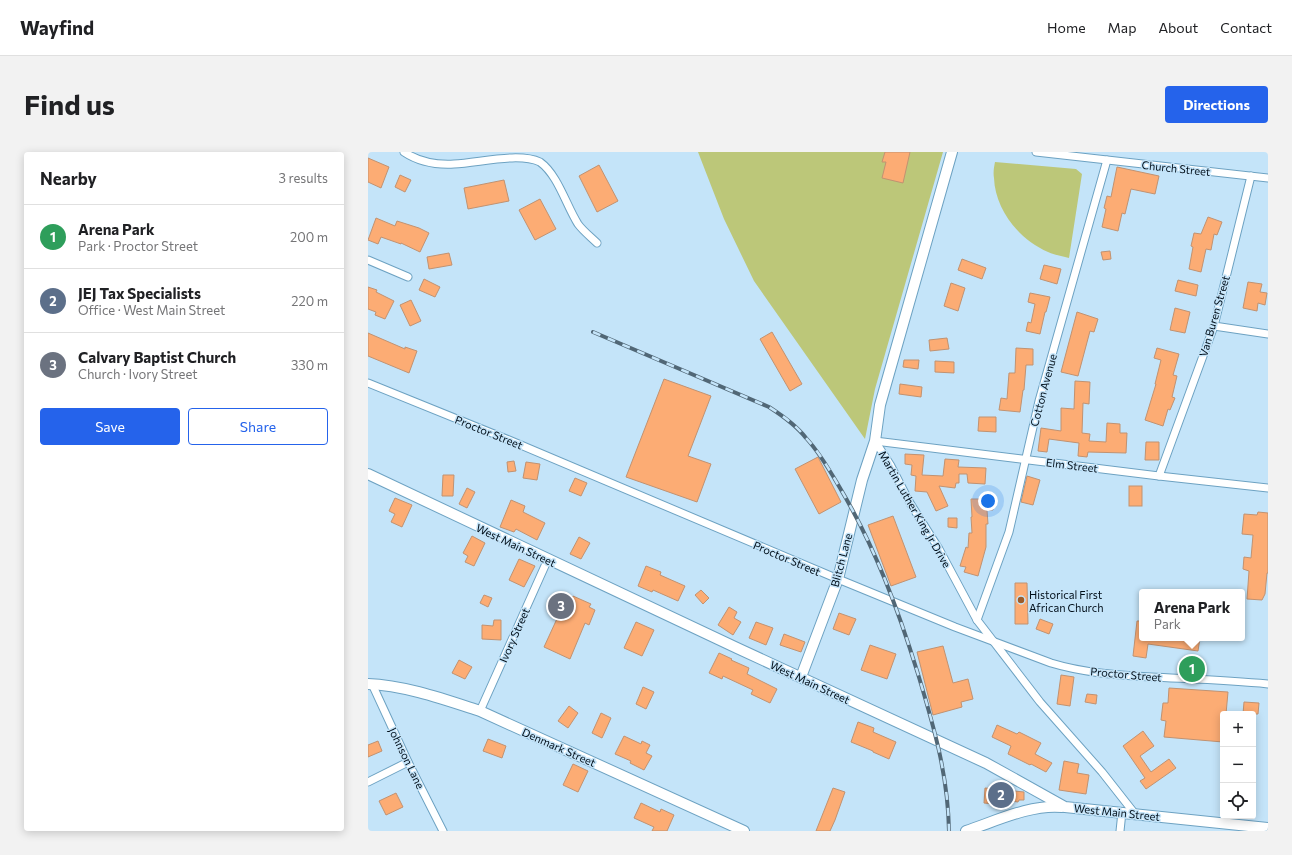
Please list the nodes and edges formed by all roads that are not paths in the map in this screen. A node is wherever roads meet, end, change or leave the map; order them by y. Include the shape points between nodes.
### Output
1 (404, 152) edge
2 (952, 152) edge
3 (1036, 152) edge
4 (1107, 160) junction
5 (1251, 176) junction
6 (1268, 178) edge
7 (597, 243) dead end
8 (368, 260) edge
9 (408, 277) dead end
10 (1214, 326) junction
11 (1268, 334) edge
12 (368, 383) edge
13 (875, 441) junction
14 (1025, 460) junction
15 (368, 474) edge
16 (1159, 476) junction
17 (1268, 488) edge
18 (548, 559) junction
19 (838, 579) junction
20 (977, 620) junction
21 (993, 642) junction
22 (801, 677) junction
23 (370, 684) edge
24 (1268, 684) edge
25 (480, 711) junction
26 (408, 762) junction
27 (368, 782) edge
28 (1065, 807) junction
29 (1122, 812) junction
30 (1135, 814) junction
31 (1268, 828) edge
32 (443, 831) edge
33 (744, 831) edge
34 (966, 831) edge
35 (1120, 831) edge

1 - 7 street via 432,164 454,164 505,155 525,155 539,161 550,170 579,225
2 - 13 street, Martin Luther King Jr Drive via 880,405
3 - 4 street, Church Street
4 - 5 street, Church Street
4 - 14 street, Cotton Avenue via 1039,401
5 - 6 street, Church Street
5 - 10 street, Van Buren Street
8 - 9 street
10 - 11 street
10 - 16 street, Van Buren Street
12 - 19 street, Proctor Street
13 - 14 street, Elm Street
13 - 19 street, Blitch Lane via 862,480
13 - 20 street, Martin Luther King Jr Drive via 939,549
14 - 16 street, Elm Street
14 - 20 street, Cotton Avenue via 1009,532
15 - 18 street, West Main Street
16 - 17 street, Elm Street
18 - 22 street, West Main Street
18 - 25 street, Ivory Street
19 - 21 street, Proctor Street
19 - 22 street, Blitch Lane
20 - 21 street, Martin Luther King Jr Drive
21 - 24 street, Proctor Street via 1065,667 1102,674
21 - 30 street, Martin Luther King Jr Drive
22 - 28 street, West Main Street via 986,764
23 - 25 street, Denmark Street via 439,698
23 - 26 street, Johnson Lane
25 - 33 street, Denmark Street
26 - 27 street
26 - 32 street, Johnson Lane
28 - 29 street, West Main Street
28 - 34 street via 1052,806 1030,810
29 - 30 street, West Main Street
29 - 35 street
30 - 31 street, West Main Street

